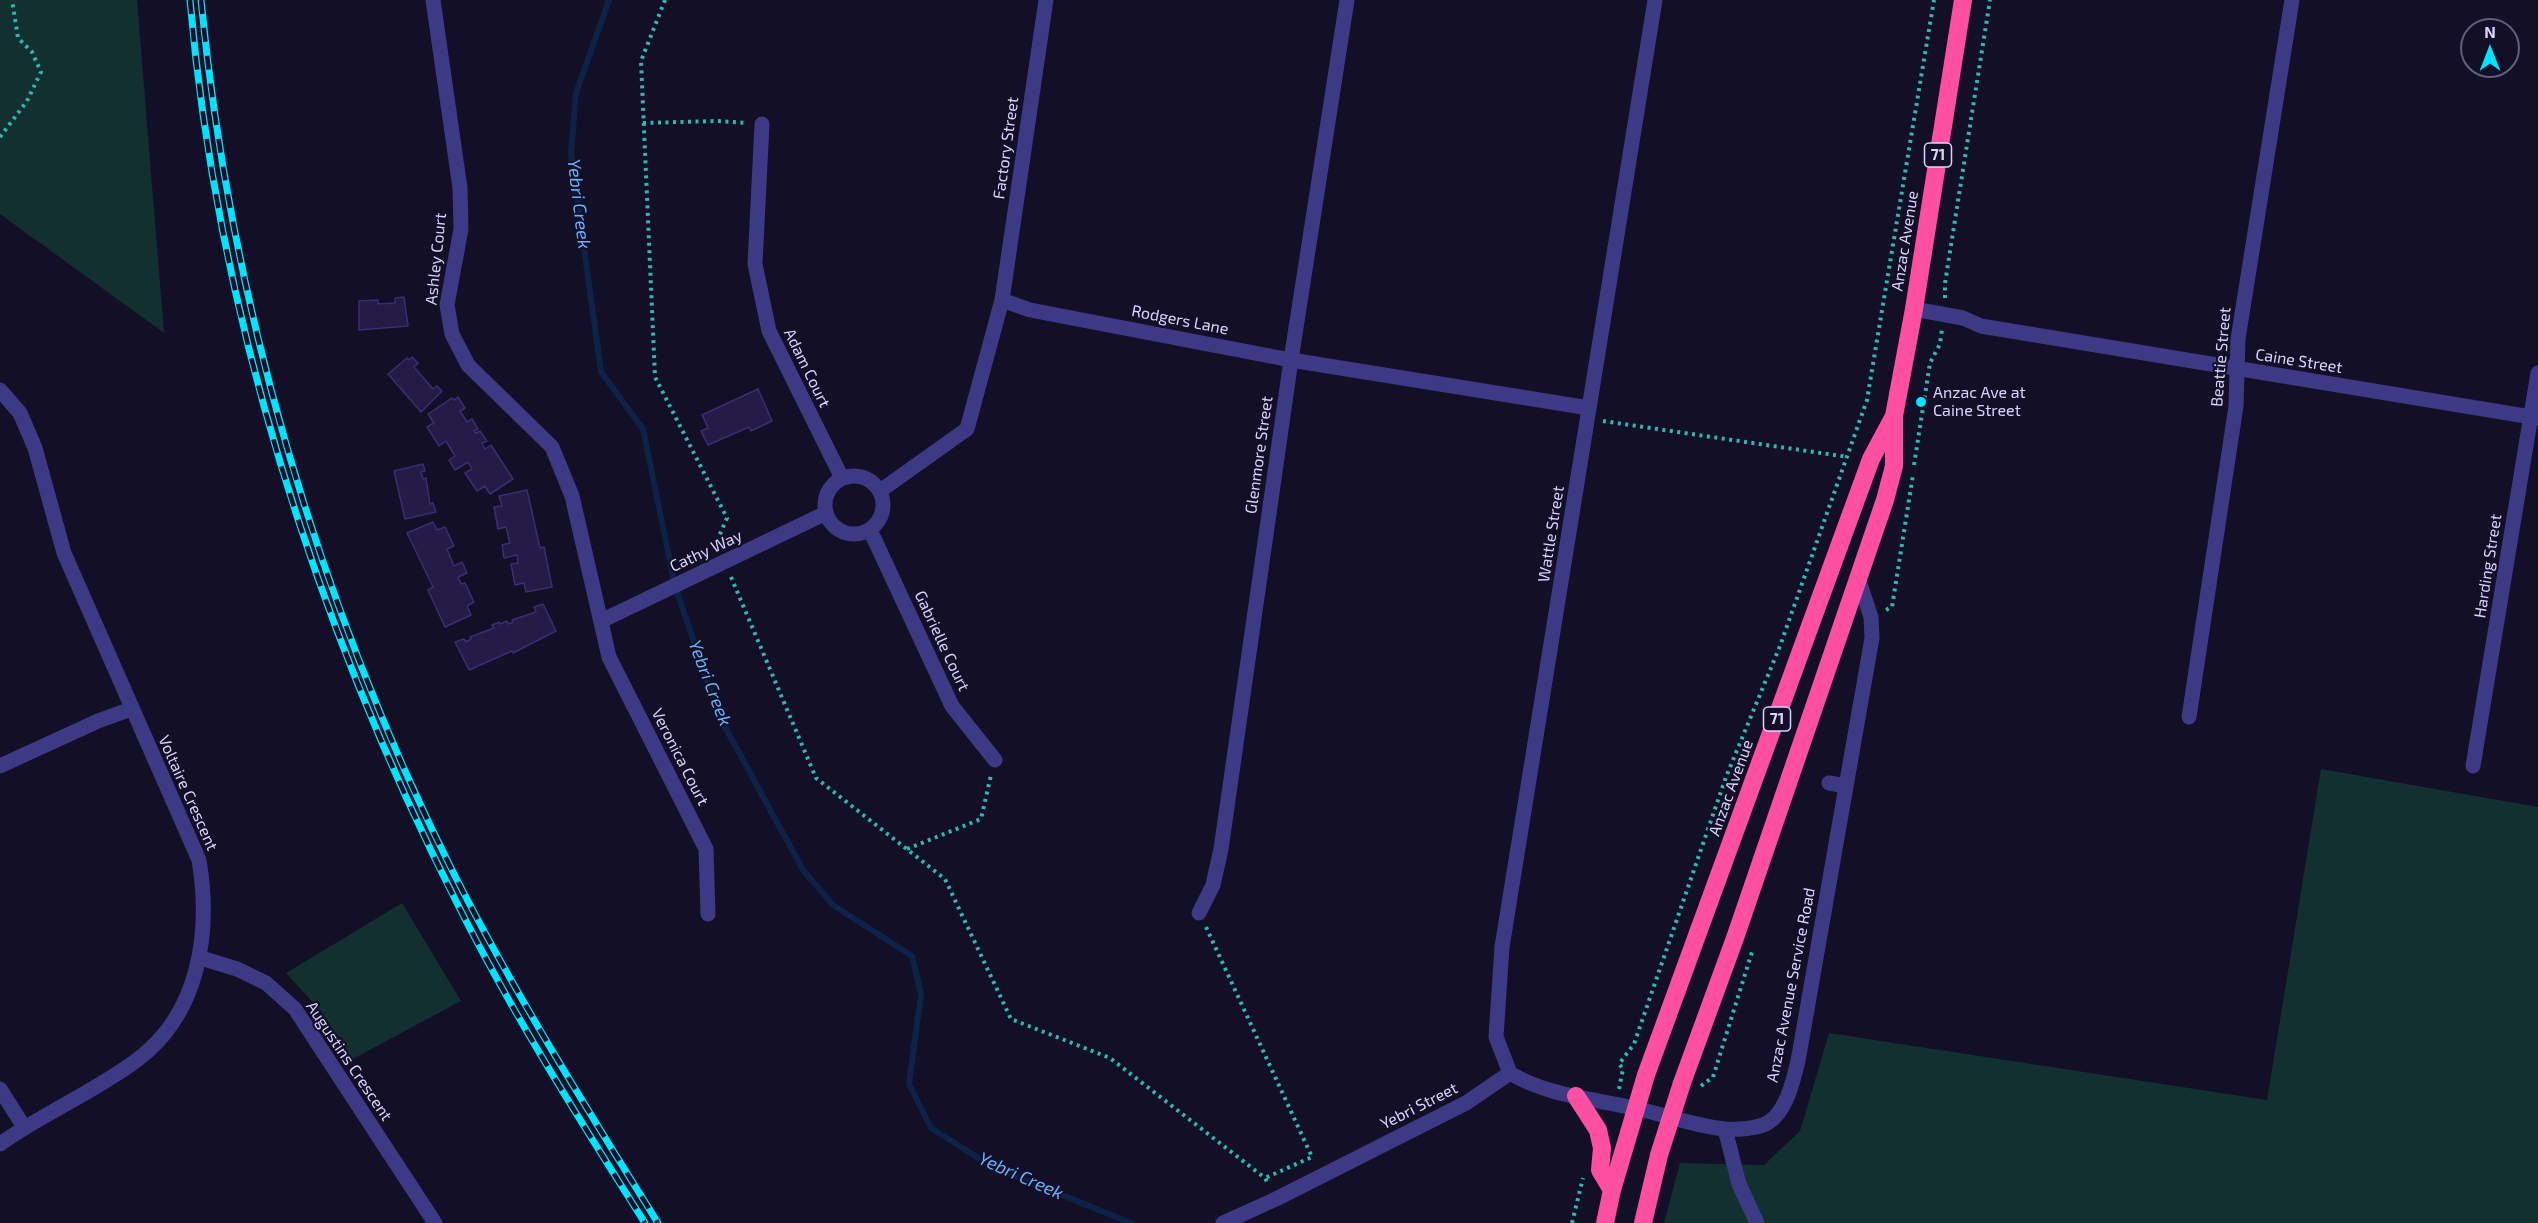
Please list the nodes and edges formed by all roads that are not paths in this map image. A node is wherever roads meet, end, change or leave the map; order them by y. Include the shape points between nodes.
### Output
1 (433, 0) edge
2 (1046, 0) edge
3 (1347, 0) edge
4 (1655, 0) edge
5 (1963, 0) edge
6 (2292, 0) edge
7 (762, 124) road end
8 (1002, 300) junction
9 (1914, 309) junction
10 (1291, 360) junction
11 (2237, 370) junction
12 (2538, 373) edge
13 (0, 390) edge
14 (1589, 408) junction
15 (1894, 416) junction
16 (2534, 418) edge
17 (842, 478) junction
18 (880, 491) junction
19 (826, 513) junction
20 (870, 530) junction
21 (1858, 578) junction
22 (601, 621) junction
23 (131, 709) junction
24 (2189, 717) dead end
25 (995, 760) road end
26 (0, 766) edge
27 (2473, 766) dead end
28 (1829, 783) dead end
29 (1846, 786) junction
30 (1199, 913) road end
31 (708, 914) dead end
32 (201, 958) junction
33 (1510, 1073) junction
34 (0, 1089) edge
35 (1576, 1096) junction
36 (1636, 1108) junction
37 (1671, 1117) junction
38 (24, 1127) junction
39 (1725, 1129) junction
40 (0, 1144) edge
41 (1612, 1190) junction
42 (435, 1223) edge
43 (1223, 1223) edge
44 (1605, 1223) edge
45 (1643, 1223) edge
46 (1757, 1223) edge

1 - 22 street, Ashley Court via 460,188 460,229 447,305 453,334 468,365 552,447 572,496
2 - 8 street, Factory Street
3 - 10 street, Glenmore Street
4 - 14 street, Wattle Street
5 - 9 highway, Anzac Avenue / 71
6 - 11 street, Beattie Street via 2238,339
7 - 17 street, Adam Court via 755,264 769,331
8 - 10 street, Rodgers Lane via 1029,310
8 - 18 street via 967,429
9 - 11 street, Caine Street via 1963,318 1981,326
9 - 15 highway, Anzac Avenue / 71
10 - 14 street, Rodgers Lane
10 - 30 street, Glenmore Street via 1221,849 1213,885
11 - 16 street, Caine Street
11 - 24 street, Beattie Street via 2236,406
12 - 16 street, Harding Street
13 - 23 street, Voltaire Crescent via 21,413 35,448 64,553
14 - 33 street, Wattle Street via 1502,947 1496,1036
15 - 21 highway, Anzac Avenue / 71 via 1894,466
15 - 36 highway, Anzac Avenue / 71 via 1871,459
16 - 27 street, Harding Street
17 - 18 street via 860,476
17 - 19 street via 829,489
18 - 20 street via 884,508
19 - 20 street via 830,522 844,532
19 - 22 street, Cathy Way
20 - 25 street, Gabrielle Court via 952,706
21 - 29 street, Anzac Avenue Service Road via 1871,617 1872,638
21 - 37 highway, Anzac Avenue / 71
22 - 31 street, Veronica Court via 609,657 706,849
23 - 26 street
23 - 32 street, Voltaire Crescent via 199,860 204,893
28 - 29 street
29 - 39 street, Anzac Avenue Service Road via 1792,1086 1769,1123
32 - 38 street, Voltaire Crescent via 170,1028 139,1059
32 - 42 street, Augustins Crescent via 266,983 295,1009
33 - 35 street via 1524,1082
33 - 43 street, Yebri Street via 1466,1103
34 - 38 street
35 - 36 street
35 - 41 highway via 1598,1130 1602,1148 1600,1170
36 - 37 street
36 - 41 highway, Anzac Avenue / 71
37 - 39 street, Anzac Avenue Service Road
37 - 45 highway, Anzac Avenue / 71
38 - 40 street, Voltaire Crescent
39 - 46 street via 1739,1184
41 - 44 highway, Anzac Avenue / 71

